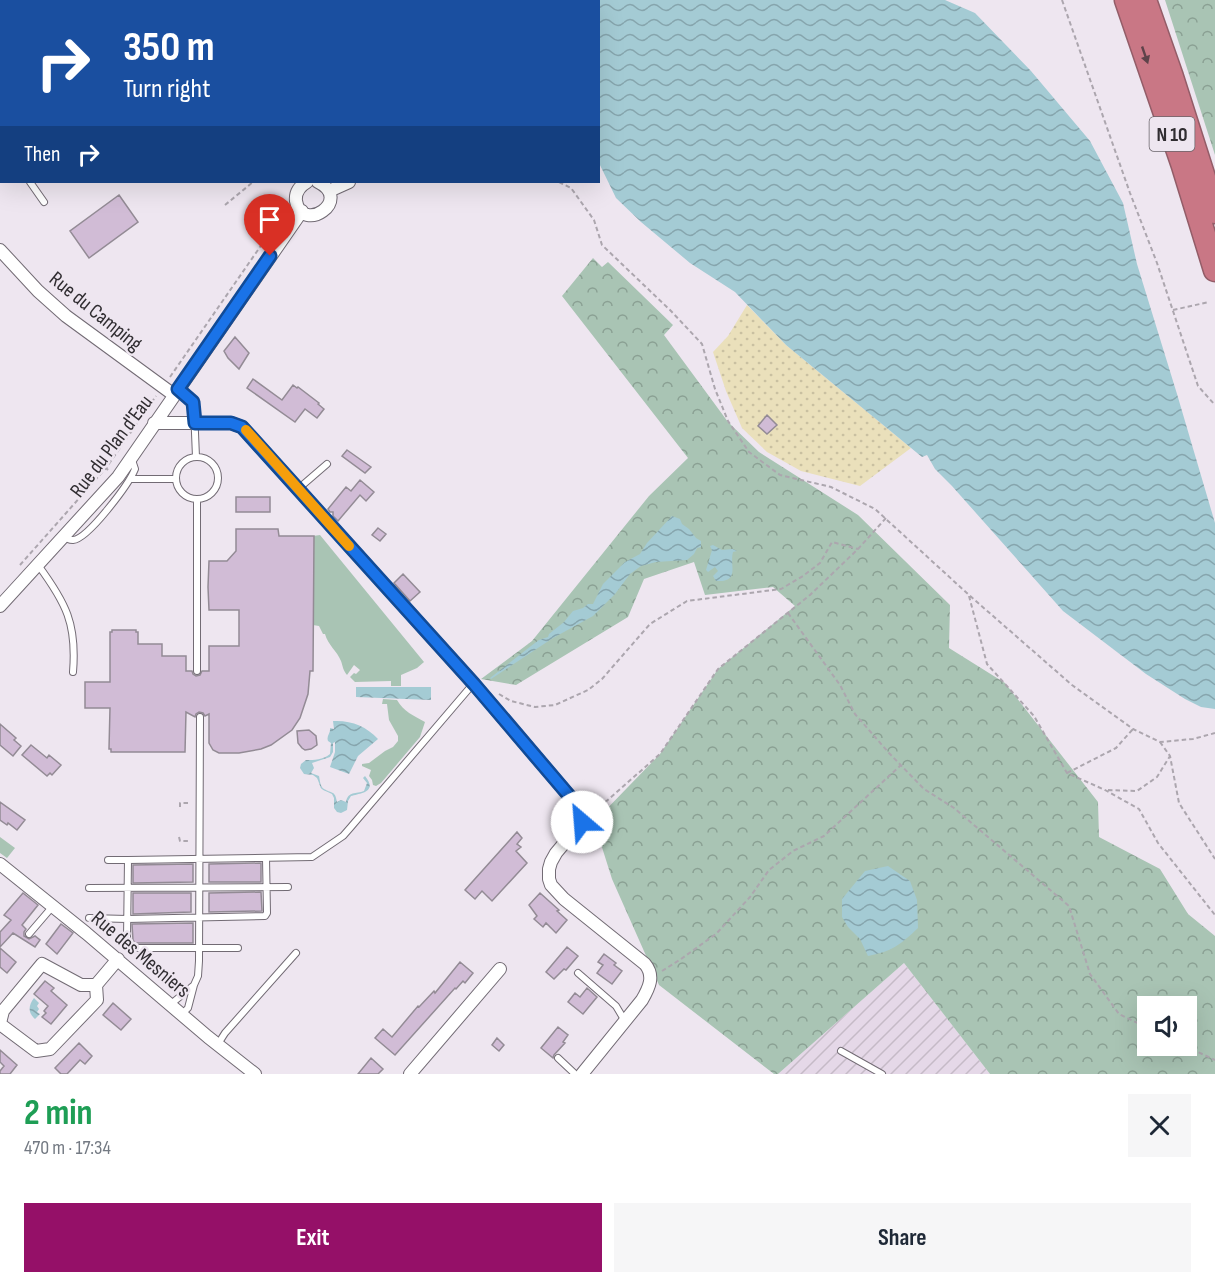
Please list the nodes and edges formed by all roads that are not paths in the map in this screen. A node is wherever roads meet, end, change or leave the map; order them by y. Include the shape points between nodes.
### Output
1 (1126, 0) edge
2 (1145, 0) edge
3 (31, 183) edge
4 (306, 183) edge
5 (320, 183) edge
6 (347, 183) edge
7 (329, 191) junction
8 (44, 202) dead end
9 (302, 211) junction
10 (1215, 212) edge
11 (0, 250) edge
12 (1215, 270) edge
13 (176, 392) junction
14 (154, 423) junction
15 (195, 423) junction
16 (131, 456) junction
17 (196, 457) junction
18 (327, 464) dead end
19 (131, 479) junction
20 (176, 479) junction
21 (298, 490) junction
22 (197, 500) junction
23 (64, 536) junction
24 (38, 565) junction
25 (1, 602) edge
26 (197, 671) dead end
27 (73, 672) dead end
28 (474, 684) junction
29 (200, 717) dead end
30 (266, 858) junction
31 (199, 859) junction
32 (108, 860) dead end
33 (128, 860) junction
34 (1, 867) edge
35 (267, 887) junction
36 (288, 887) dead end
37 (89, 888) dead end
38 (127, 888) junction
39 (199, 888) junction
40 (53, 906) junction
41 (89, 918) dead end
42 (199, 918) junction
43 (127, 919) junction
44 (29, 934) dead end
45 (199, 948) junction
46 (238, 948) dead end
47 (296, 953) dead end
48 (118, 959) junction
49 (500, 969) dead end
50 (578, 973) dead end
51 (96, 985) junction
52 (194, 985) junction
53 (171, 1004) junction
54 (182, 1014) junction
55 (625, 1021) junction
56 (0, 1024) edge
57 (217, 1045) junction
58 (841, 1051) dead end
59 (558, 1058) dead end
60 (255, 1074) edge
61 (410, 1074) edge
62 (576, 1074) edge
63 (582, 1074) edge
64 (882, 1074) edge

1 -> 12 highway, N 10
2 - 10 highway, N 10
3 - 8 lane
4 - 9 street via 296,194
5 - 7 street
6 - 7 street
7 - 9 street via 330,201 320,214
9 - 13 street, Rue du Plan d'Eau
11 - 13 street, Rue du Camping via 66,316 163,387
13 - 14 street, Rue du Plan d'Eau
13 - 15 lane via 193,402
14 - 15 street
14 - 16 street, Rue du Plan d'Eau
15 - 17 lane
15 - 21 street via 231,423 242,427
16 - 19 lane via 135,470
16 - 23 street, Rue du Plan d'Eau
17 - 20 lane via 184,461
17 - 22 lane via 209,461 218,478 214,490
18 - 21 lane
19 - 20 lane
19 - 23 lane via 84,535 74,540
20 - 22 lane via 179,490
21 - 28 street
22 - 26 lane
23 - 24 street, Rue du Plan d'Eau
24 - 25 street, Rue du Plan d'Eau
24 - 27 lane via 68,615 75,652
28 - 30 lane via 343,836 312,857
28 - 55 street via 582,814 582,822 551,862 549,879 564,898 649,969 651,981 647,992
29 - 31 lane
30 - 31 lane
30 - 35 lane
31 - 33 lane
31 - 39 lane
32 - 33 lane
33 - 38 lane
34 - 40 street, Rue des Mesniers
35 - 36 lane
35 - 39 lane
35 - 42 lane via 265,916
37 - 38 lane
38 - 39 lane
38 - 43 lane
39 - 42 lane
40 - 44 lane
40 - 48 street, Rue des Mesniers
41 - 43 lane
42 - 43 lane
42 - 45 lane
43 - 45 lane via 131,947
45 - 46 lane
45 - 52 lane
47 - 57 lane
48 - 51 street
48 - 53 street, Rue des Mesniers
49 - 61 street
50 - 55 lane via 616,1006
51 - 56 street via 81,985 42,964 3,1011
51 - 56 street via 97,1000 51,1049 36,1051
52 - 53 lane
52 - 54 lane via 188,1008
53 - 54 street, Rue des Mesniers
54 - 57 street, Rue des Mesniers
55 - 63 street
57 - 60 street, Rue des Mesniers
58 - 64 lane
59 - 62 lane

